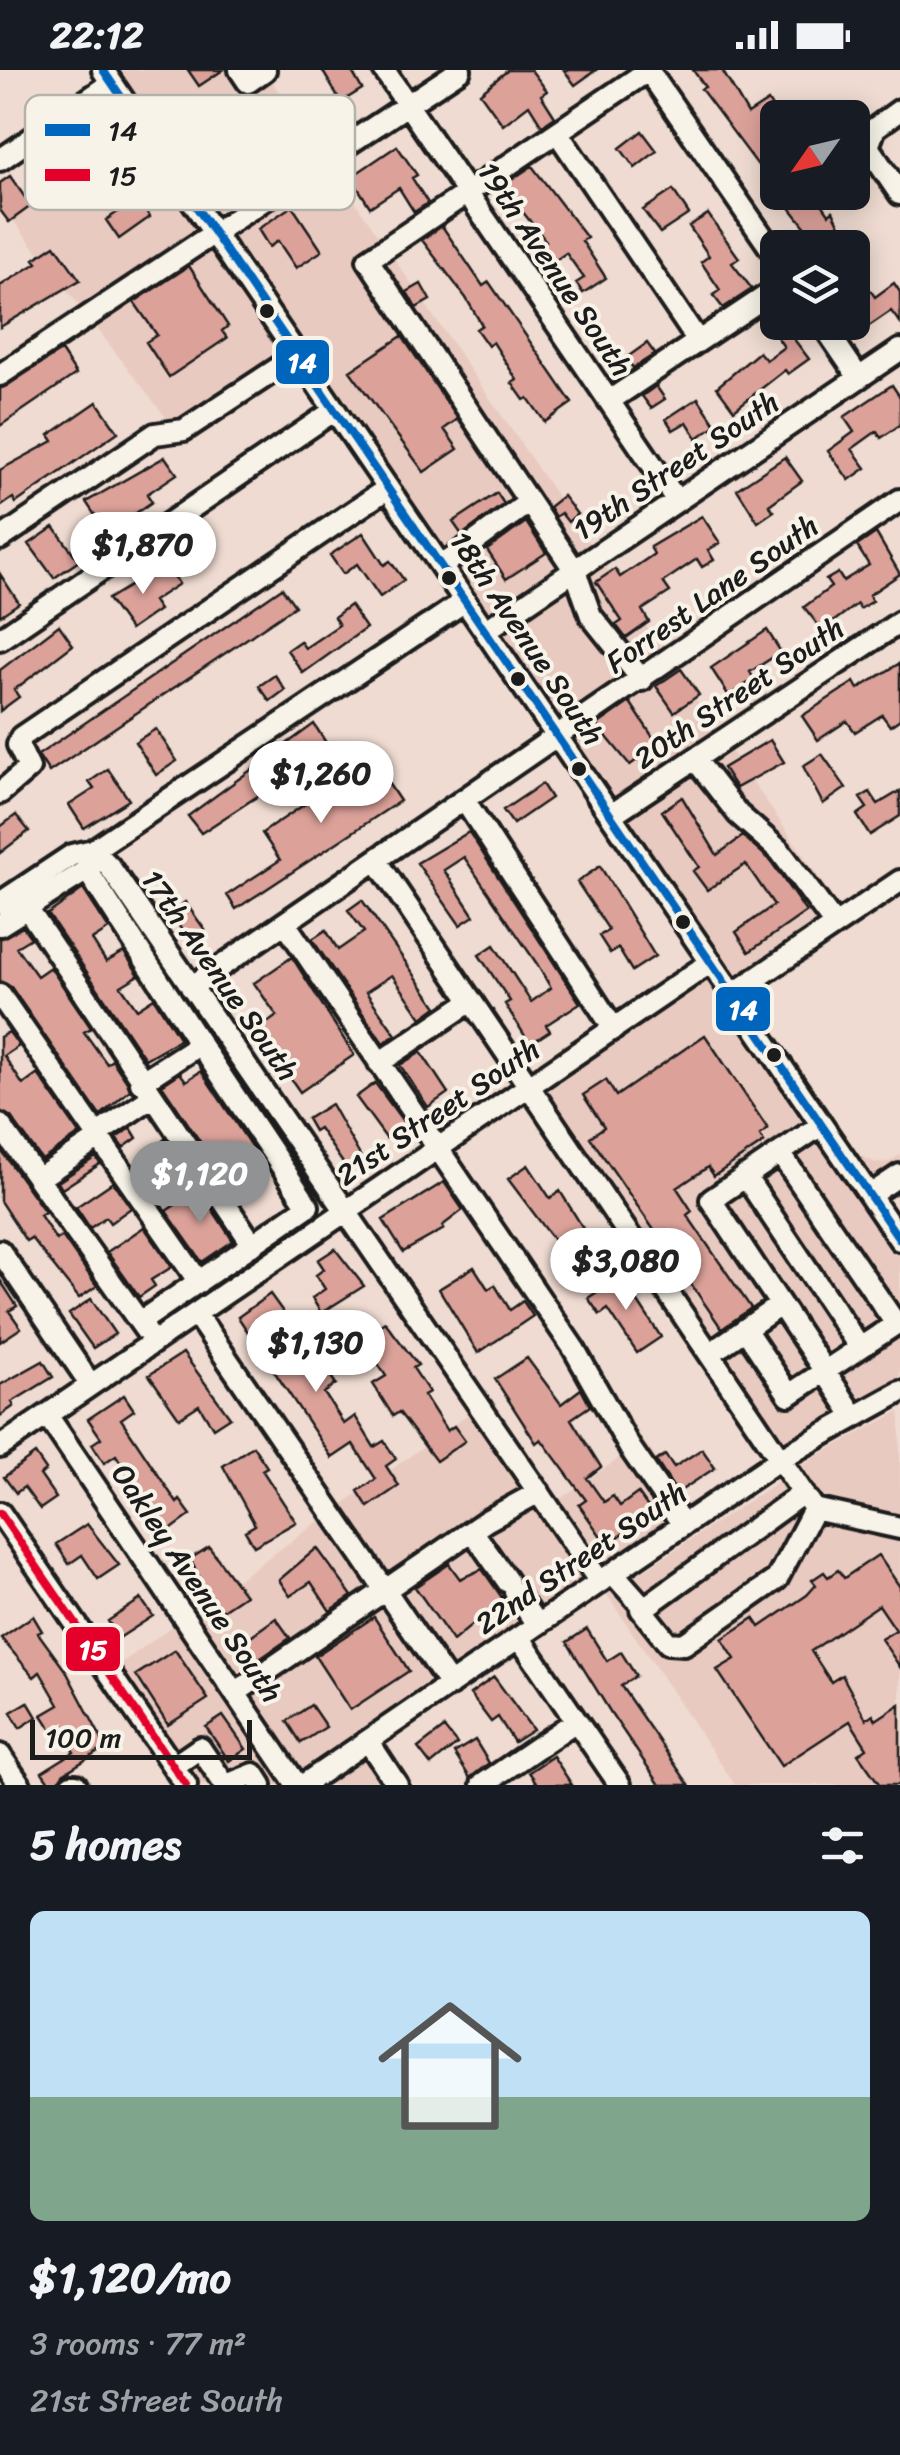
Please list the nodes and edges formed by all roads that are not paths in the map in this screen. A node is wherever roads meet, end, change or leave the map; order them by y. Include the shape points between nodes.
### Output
1 (240, 70) edge
2 (265, 70) edge
3 (384, 70) edge
4 (460, 70) edge
5 (649, 70) edge
6 (108, 76) edge
7 (84, 95) edge
8 (408, 106) junction
9 (900, 110) edge
10 (557, 132) junction
11 (355, 140) edge
12 (25, 141) edge
13 (0, 160) edge
14 (467, 192) junction
15 (900, 194) edge
16 (200, 210) edge
17 (247, 210) edge
18 (214, 231) junction
19 (760, 233) edge
20 (760, 300) edge
21 (833, 340) edge
22 (698, 341) junction
23 (900, 350) edge
24 (298, 355) junction
25 (0, 375) edge
26 (859, 378) junction
27 (610, 402) junction
28 (335, 410) junction
29 (388, 488) junction
30 (900, 500) edge
31 (677, 501) junction
32 (529, 502) junction
33 (0, 539) edge
34 (442, 566) junction
35 (574, 570) junction
36 (465, 602) junction
37 (900, 622) edge
38 (486, 631) junction
39 (0, 639) edge
40 (642, 680) junction
41 (558, 738) junction
42 (695, 758) junction
43 (0, 793) edge
44 (465, 801) junction
45 (611, 815) junction
46 (92, 850) junction
47 (377, 861) junction
48 (900, 881) edge
49 (0, 903) edge
50 (27, 908) junction
51 (285, 923) junction
52 (0, 925) edge
53 (835, 925) junction
54 (711, 962) junction
55 (191, 987) junction
56 (0, 994) edge
57 (733, 994) junction
58 (472, 1001) junction
59 (614, 1029) junction
60 (200, 1044) junction
61 (380, 1063) junction
62 (530, 1086) junction
63 (146, 1090) junction
64 (821, 1124) junction
65 (0, 1125) edge
66 (97, 1137) junction
67 (436, 1150) junction
68 (780, 1152) junction
69 (900, 1175) edge
70 (745, 1176) junction
71 (41, 1177) junction
72 (870, 1196) junction
73 (347, 1211) junction
74 (900, 1240) edge
75 (253, 1245) junction
76 (0, 1251) edge
77 (198, 1282) junction
78 (780, 1305) junction
79 (196, 1314) junction
80 (140, 1322) junction
81 (745, 1330) junction
82 (154, 1343) junction
83 (860, 1348) junction
84 (710, 1354) junction
85 (825, 1372) junction
86 (91, 1385) junction
87 (900, 1392) edge
88 (46, 1415) junction
89 (855, 1416) junction
90 (0, 1447) edge
91 (781, 1458) junction
92 (538, 1492) junction
93 (809, 1501) junction
94 (0, 1513) edge
95 (683, 1525) junction
96 (900, 1528) edge
97 (473, 1532) junction
98 (607, 1577) junction
99 (386, 1592) junction
100 (640, 1609) junction
101 (537, 1625) junction
102 (519, 1637) junction
103 (450, 1685) junction
104 (235, 1693) junction
105 (576, 1721) junction
106 (368, 1741) junction
107 (0, 1755) edge
108 (174, 1766) junction
109 (20, 1785) edge
110 (186, 1785) edge
111 (226, 1785) edge
112 (261, 1785) edge
113 (300, 1785) edge
114 (397, 1785) edge
115 (482, 1785) edge
116 (620, 1785) edge

1 - 2 street via 248,82
3 - 8 street, 19th Avenue South
4 - 8 street
5 - 10 street
5 - 19 street
6 - 7 street
8 - 11 street
8 - 14 street, 19th Avenue South
9 - 15 street via 875,128 868,147
10 - 14 street
10 - 22 street
12 - 13 street
14 - 27 street, 19th Avenue South
14 - 32 street via 368,260
16 - 18 street, 18th Avenue South
17 - 18 street
18 - 24 street, 18th Avenue South
18 - 25 street
20 - 22 street
21 - 26 street
22 - 27 street
23 - 26 street, 19th Street South
24 - 28 street, 18th Avenue South
24 - 33 street via 184,430 154,434
26 - 31 street, 19th Street South
27 - 31 street, 19th Avenue South
28 - 29 street, 18th Avenue South
28 - 39 street
29 - 34 street, 18th Avenue South
29 - 43 street via 21,737 29,768
30 - 40 street, Forrest Lane South
31 - 35 street, 19th Street South
32 - 34 street
32 - 35 street
34 - 36 street, 18th Avenue South
35 - 38 street, 19th Street South
35 - 40 street via 591,616
36 - 38 street, 18th Avenue South
36 - 46 street
37 - 42 street, 20th Street South
38 - 41 street, 18th Avenue South
40 - 41 street, Forrest Lane South
41 - 44 street
41 - 45 street, 18th Avenue South
42 - 45 street, 20th Street South
42 - 53 street
44 - 47 street
44 - 59 street
45 - 54 street, 18th Avenue South
46 - 49 street via 72,854
46 - 55 street, 17th Avenue South
47 - 51 street
47 - 58 street
48 - 53 street
50 - 52 street
50 - 60 street via 87,870
50 - 63 street
51 - 55 street
51 - 61 street
53 - 57 street
54 - 57 street, 18th Avenue South
54 - 59 street, 21st Street South
55 - 73 street, 17th Avenue South
56 - 66 street
57 - 64 street, 18th Avenue South
58 - 61 street
58 - 62 street
59 - 62 street, 21st Street South
60 - 63 street
60 - 75 street via 308,1206
61 - 67 street
62 - 67 street, 21st Street South
62 - 84 street
63 - 66 street
63 - 75 street
64 - 68 street
64 - 72 street, 18th Avenue South
65 - 71 street
66 - 71 street
66 - 77 street
67 - 73 street, 21st Street South
67 - 95 street via 574,1349
68 - 70 street
68 - 83 street via 896,1324
69 - 72 street
70 - 78 street via 710,1200
70 - 83 street
71 - 80 street
72 - 74 street, 18th Avenue South
73 - 79 street, 21st Street South
73 - 92 street, 17th Avenue South
75 - 77 street
76 - 86 street
77 - 80 street
78 - 81 street
78 - 85 street
79 - 82 street, 21st Street South
79 - 99 street
80 - 82 street
81 - 84 street
81 - 85 street via 789,1395
82 - 86 street, 21st Street South
83 - 85 street
84 - 91 street
85 - 89 street
86 - 88 street, 21st Street South
87 - 89 street, 22nd Street South
88 - 90 street, 21st Street South
88 - 104 street, Oakley Avenue South
89 - 91 street, 22nd Street South
91 - 93 street
91 - 95 street, 22nd Street South
92 - 97 street
92 - 98 street, 17th Avenue South
93 - 96 street
93 - 100 street
93 - 100 street, 17th Avenue South via 777,1579 684,1644 668,1643
94 - 108 street
95 - 98 street, 22nd Street South
97 - 99 street
97 - 101 street
98 - 100 street, 17th Avenue South
98 - 101 street, 22nd Street South
99 - 103 street
99 - 104 street
101 - 102 street, 22nd Street South
102 - 103 street, 22nd Street South
102 - 105 street
103 - 106 street, 22nd Street South
104 - 113 street, Oakley Avenue South
105 - 115 street
105 - 116 street
106 - 113 street, 22nd Street South
106 - 114 street
107 - 109 street
108 - 110 street
108 - 111 street via 200,1748
111 - 112 street via 254,1774

